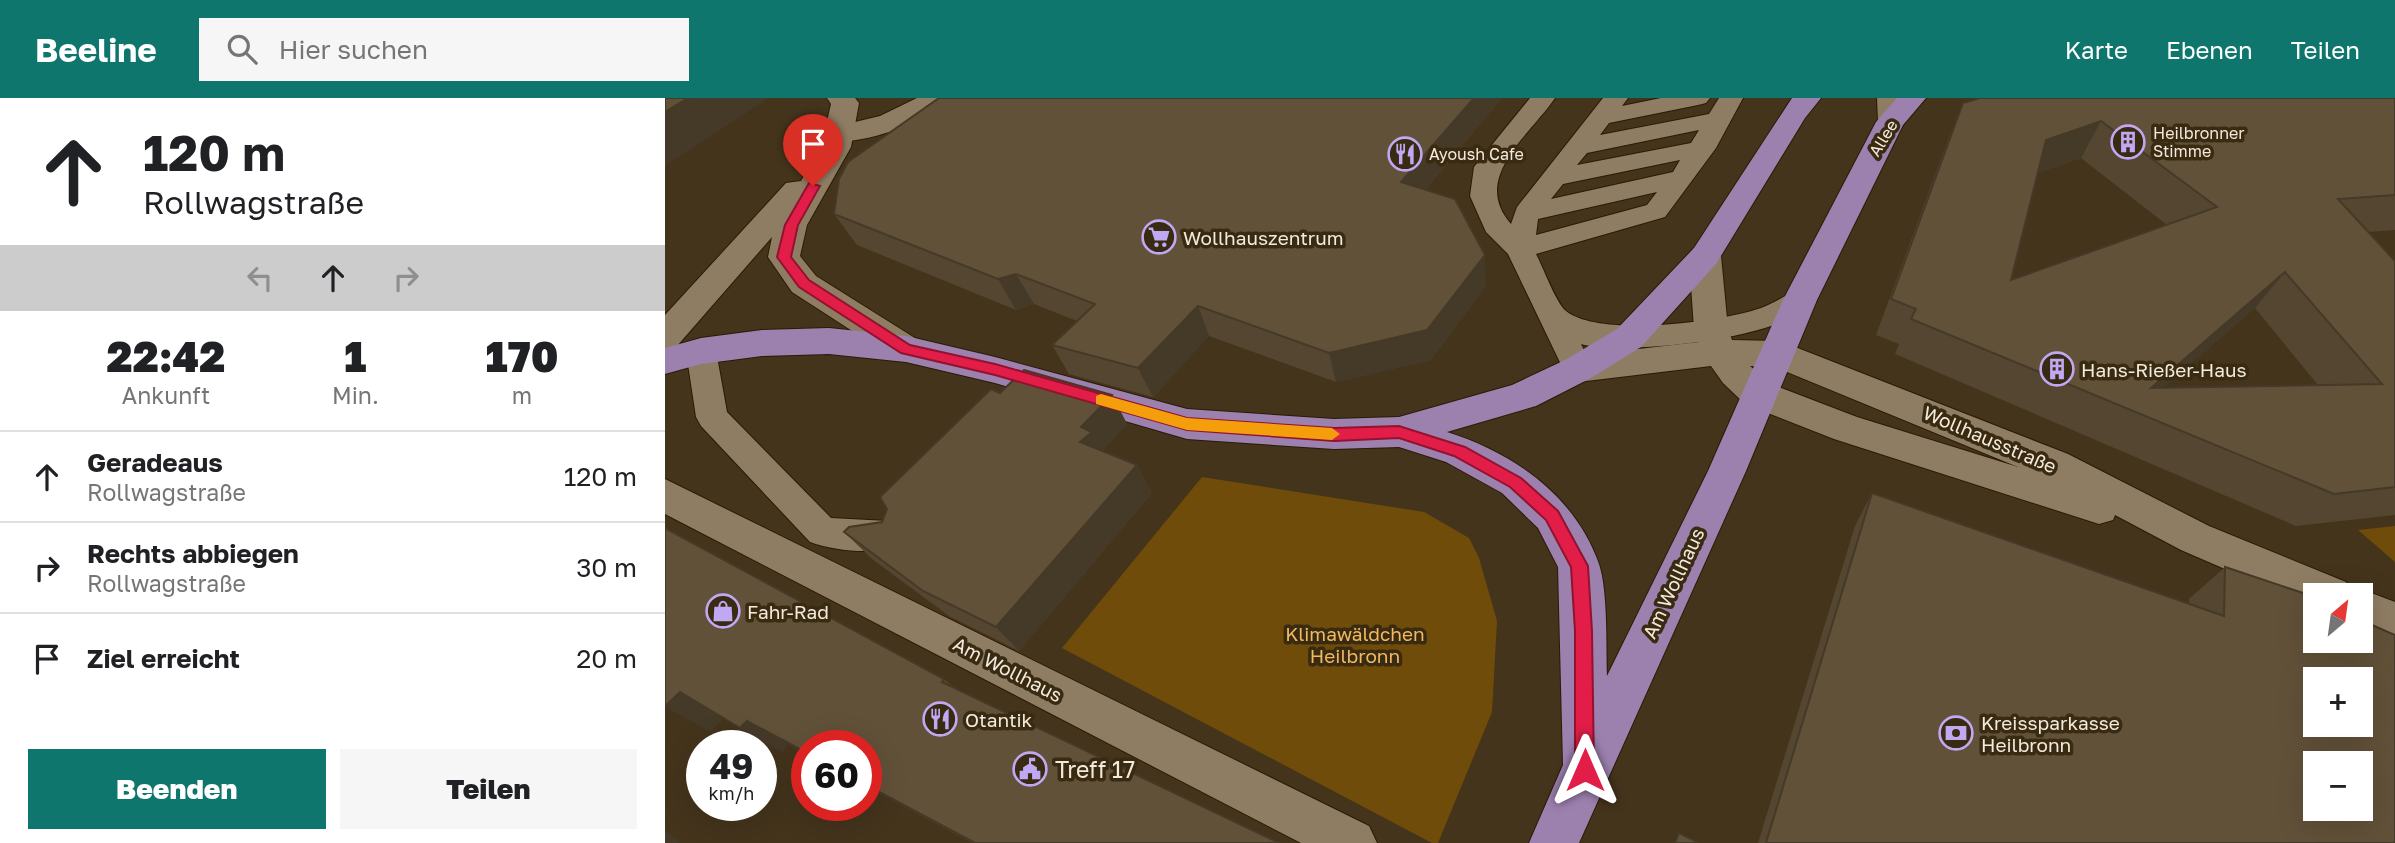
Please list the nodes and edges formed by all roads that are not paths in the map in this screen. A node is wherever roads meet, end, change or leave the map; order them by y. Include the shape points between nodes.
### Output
1 (841, 98) edge
2 (935, 98) edge
3 (1543, 98) edge
4 (1698, 98) edge
5 (1807, 98) edge
6 (1912, 98) edge
7 (1609, 107) edge
8 (1725, 108) edge
9 (1889, 110) edge
10 (838, 140) junction
11 (1581, 146) junction
12 (1703, 148) junction
13 (1556, 177) junction
14 (1682, 178) junction
15 (1859, 180) joint
16 (1526, 213) junction
17 (1521, 249) junction
18 (1705, 256) junction
19 (1800, 300) junction
20 (1556, 319) junction
21 (665, 337) edge
22 (1629, 338) junction
23 (1716, 340) junction
24 (906, 349) junction
25 (701, 351) junction
26 (1778, 354) junction
27 (665, 361) edge
28 (1579, 369) junction
29 (1758, 394) junction
30 (1399, 432) junction
31 (665, 495) edge
32 (894, 537) edge
33 (2195, 538) junction
34 (2303, 583) edge
35 (2373, 613) edge
36 (2395, 622) edge
37 (1585, 770) junction
38 (1352, 843) edge
39 (1554, 843) edge

1 - 10 street via 845,103
2 - 10 street via 918,112
3 - 17 lane via 1487,167 1483,196 1496,226
4 - 7 lane
5 - 18 main road, Am Wollhaus
6 - 9 main road, Allee
7 - 11 lane
8 - 11 lane
8 - 12 lane
9 - 15 main road, Allee
10 - 21 street
10 - 24 street via 791,225 784,257 804,284
11 - 13 lane
12 - 13 lane
12 - 14 lane
13 - 16 lane
14 - 16 lane
14 - 17 lane via 1656,211
15 - 19 main road, Am Wollhaus
16 - 17 lane
17 - 20 lane via 1541,297
18 - 22 main road, Am Wollhaus
18 - 23 street
19 - 23 lane
19 - 26 main road, Am Wollhaus
20 - 22 lane via 1588,335
20 - 28 lane
22 - 23 lane
22 - 28 main road, Am Wollhaus
23 - 26 street, Am Wollhaus
23 - 28 street, Am Wollhaus
23 - 29 street via 1736,374
24 - 25 main road, Am Wollhaus via 829,341
24 - 30 main road, Am Wollhaus via 1187,424 1334,435
25 - 27 main road, Am Wollhaus
25 - 32 lane via 712,416 822,532
26 - 29 main road, Am Wollhaus
26 - 33 street, Wollhausstraße via 2054,465
28 - 30 main road, Am Wollhaus via 1523,396
29 - 33 street, Wollhausstraße via 1847,429
29 - 37 main road, Am Wollhaus via 1727,471
30 - 37 main road, Am Wollhaus via 1471,457 1516,482 1552,516 1579,566
31 - 38 street, Am Wollhaus
33 - 34 street, Wollhausstraße
35 - 36 street
37 - 39 main road, Am Wollhaus

